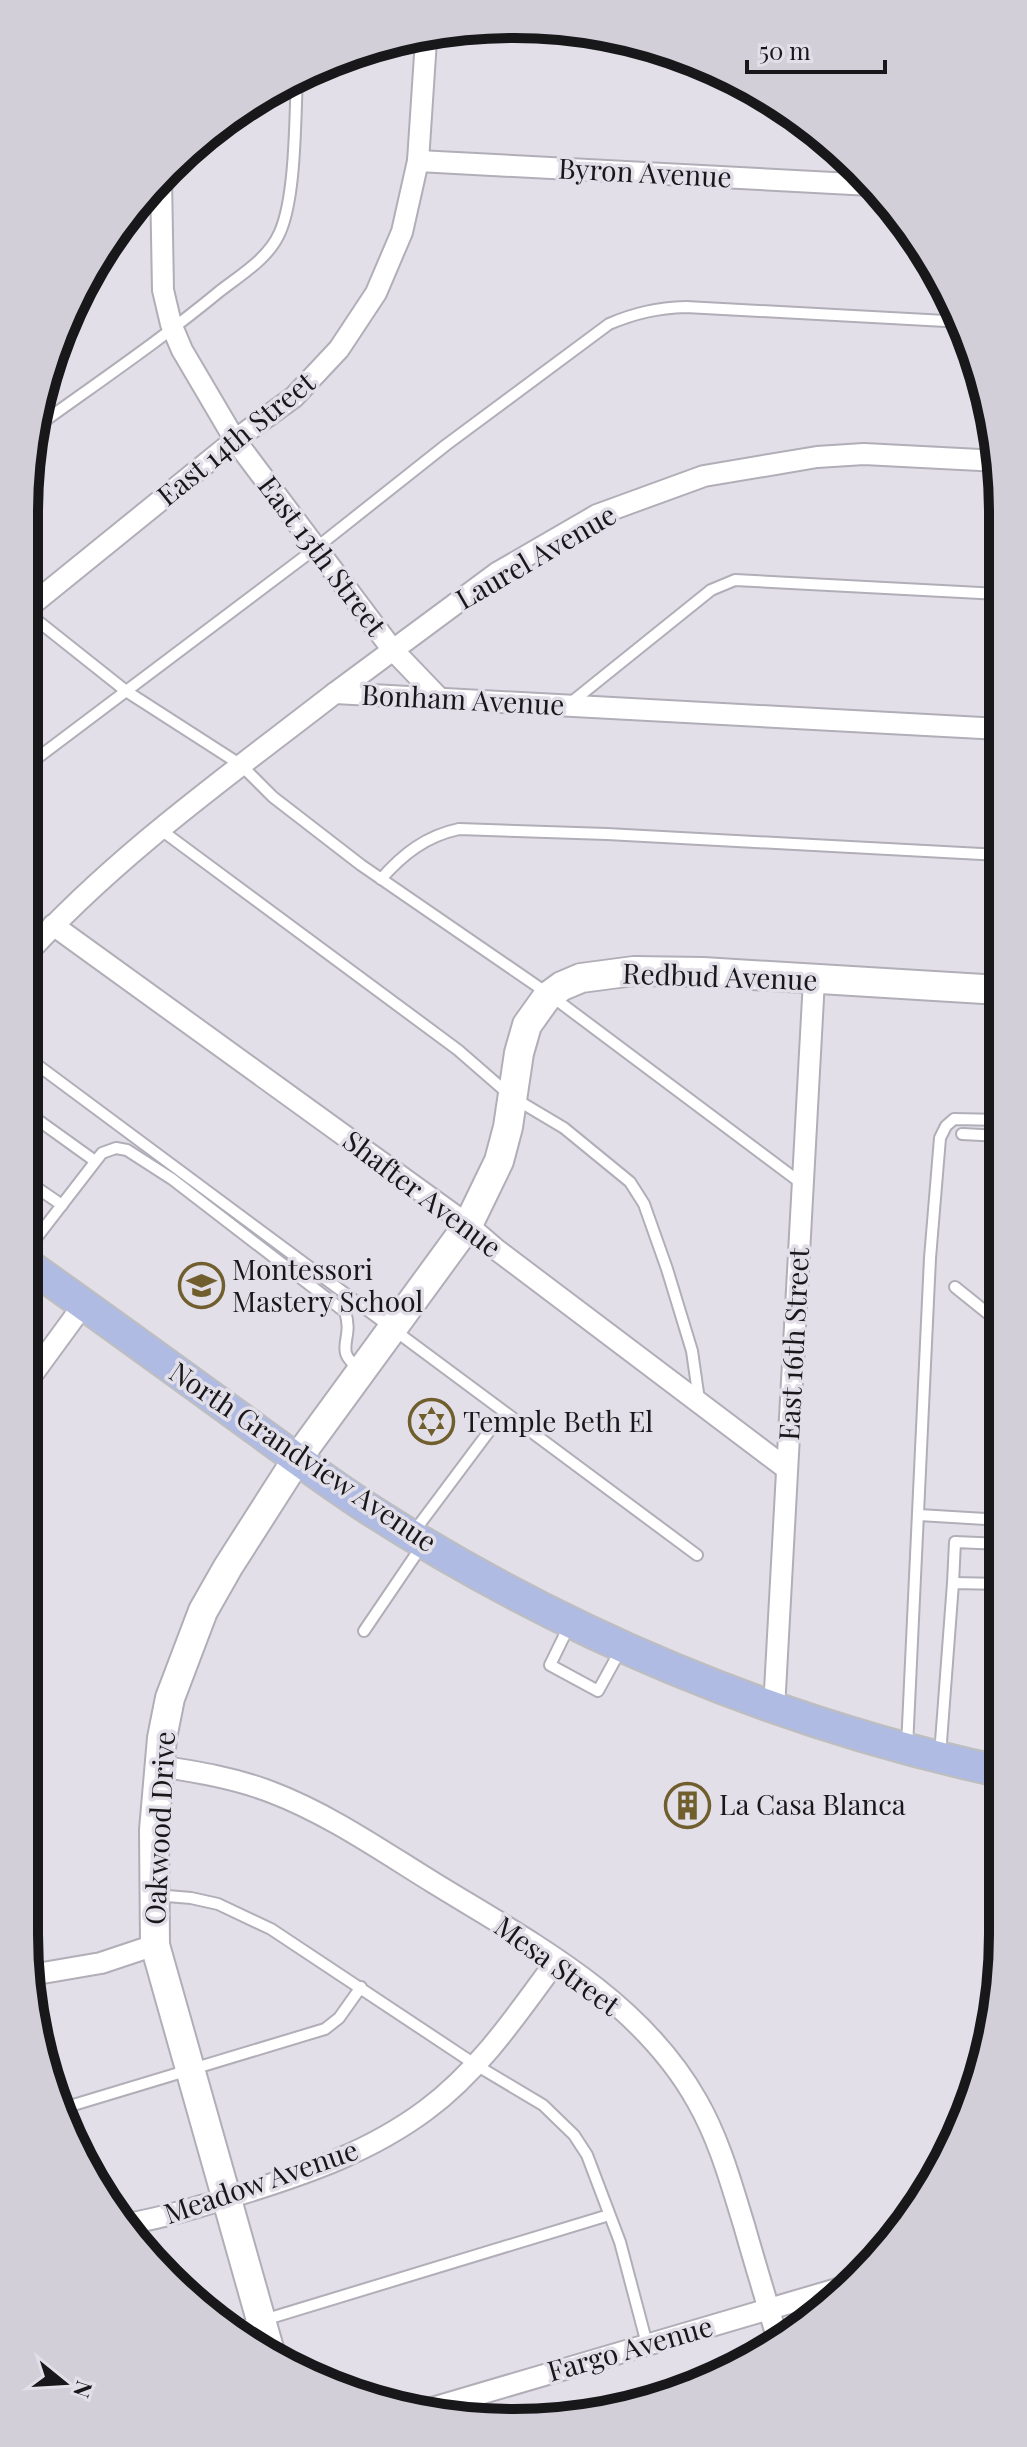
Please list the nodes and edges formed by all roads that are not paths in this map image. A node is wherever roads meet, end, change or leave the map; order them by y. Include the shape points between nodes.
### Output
1 (426, 46) edge
2 (296, 91) edge
3 (418, 161) junction
4 (857, 184) edge
5 (161, 195) edge
6 (948, 321) edge
7 (173, 329) junction
8 (47, 419) edge
9 (235, 440) junction
10 (986, 460) edge
11 (316, 548) junction
12 (989, 593) edge
13 (38, 599) edge
14 (38, 621) edge
15 (392, 649) junction
16 (126, 691) junction
17 (335, 693) junction
18 (439, 698) junction
19 (568, 705) junction
20 (989, 728) edge
21 (38, 757) edge
22 (241, 765) junction
23 (161, 830) junction
24 (989, 854) edge
25 (381, 879) junction
26 (53, 925) junction
27 (38, 942) edge
28 (814, 980) junction
29 (989, 989) edge
30 (550, 995) junction
31 (38, 1065) edge
32 (512, 1097) junction
33 (38, 1120) edge
34 (989, 1120) edge
35 (962, 1134) dead end
36 (989, 1135) edge
37 (95, 1161) junction
38 (803, 1184) junction
39 (38, 1189) edge
40 (62, 1205) junction
41 (468, 1225) junction
42 (38, 1236) edge
43 (38, 1272) edge
44 (955, 1287) dead end
45 (84, 1304) junction
46 (989, 1314) edge
47 (391, 1330) junction
48 (38, 1367) edge
49 (362, 1370) junction
50 (699, 1402) junction
51 (493, 1426) dead end
52 (297, 1459) junction
53 (787, 1469) junction
54 (919, 1515) junction
55 (989, 1519) edge
56 (418, 1539) junction
57 (989, 1543) edge
58 (697, 1555) dead end
59 (953, 1583) junction
60 (989, 1584) edge
61 (571, 1622) junction
62 (364, 1631) dead end
63 (623, 1646) junction
64 (774, 1709) junction
65 (907, 1749) junction
66 (940, 1758) junction
67 (159, 1766) junction
68 (989, 1769) edge
69 (153, 1895) junction
70 (155, 1945) junction
71 (557, 1960) junction
72 (40, 1973) edge
73 (361, 1987) junction
74 (476, 2065) junction
75 (189, 2070) junction
76 (71, 2106) edge
77 (225, 2199) junction
78 (609, 2215) junction
79 (136, 2222) edge
80 (826, 2292) edge
81 (769, 2308) junction
82 (248, 2326) edge
83 (775, 2331) edge
84 (647, 2344) junction
85 (445, 2404) edge

1 - 3 street, East 14th Street
2 - 7 lane via 290,187 279,235 260,259
3 - 4 street, Byron Avenue
3 - 9 street, East 14th Street via 402,232 376,293 347,338 294,397
5 - 7 street, East 13th Street via 161,273
6 - 11 lane via 686,307 633,314 574,349
7 - 8 lane
7 - 9 street, East 13th Street
9 - 11 street, East 13th Street
9 - 13 street, East 14th Street
10 - 15 street, Laurel Avenue via 864,454 704,476 597,515 497,573
11 - 15 street, East 13th Street
11 - 16 lane
12 - 19 lane via 735,580 711,590
14 - 16 lane
15 - 17 street, Laurel Avenue
15 - 18 street, East 13th Street
16 - 21 lane
16 - 22 lane
17 - 18 street, Bonham Avenue
17 - 22 street, Bonham Avenue
18 - 19 street, Bonham Avenue
19 - 20 street, Bonham Avenue
22 - 23 street, Bonham Avenue
22 - 25 lane via 273,797
23 - 26 street, Bonham Avenue
23 - 32 lane via 458,1050
24 - 25 lane via 459,829 441,833 402,856
25 - 30 lane
26 - 27 street, Bonham Avenue
26 - 41 street, Shafter Avenue
28 - 29 street, Redbud Avenue
28 - 30 street, Redbud Avenue via 634,971 581,978
28 - 38 street, East 16th Street
30 - 32 street, Redbud Avenue via 527,1025
30 - 38 lane
31 - 47 lane
32 - 41 street, Redbud Avenue via 499,1161
32 - 50 lane via 597,1154 630,1182 644,1204 692,1351
33 - 37 lane
34 - 54 lane via 954,1119 940,1138
35 - 36 lane
37 - 40 lane
37 - 49 lane via 110,1149 127,1150 345,1312 345,1353
38 - 53 street, East 16th Street
39 - 40 lane
40 - 42 lane
41 - 47 street, Redbud Avenue
41 - 50 street, Shafter Avenue
43 - 45 main road, North Grandview Avenue
44 - 46 lane
45 - 48 street
45 - 52 main road, North Grandview Avenue
47 - 49 street, Redbud Avenue
47 - 58 lane
49 - 52 street, Redbud Avenue
50 - 53 street, Shafter Avenue
51 - 56 lane
52 - 56 main road, North Grandview Avenue
52 - 67 street, Oakwood Drive via 203,1611 170,1698
53 - 64 street, East 16th Street
54 - 55 lane
54 - 65 lane
56 - 61 main road, North Grandview Avenue
56 - 62 lane
57 - 59 lane via 955,1542
59 - 60 lane
59 - 66 lane
61 - 63 main road, North Grandview Avenue
61 - 63 lane via 550,1665 598,1691
63 - 64 main road, North Grandview Avenue
64 - 65 main road, North Grandview Avenue
65 - 66 main road, North Grandview Avenue
66 - 68 main road, North Grandview Avenue
67 - 69 street, Oakwood Drive
67 - 71 street, Mesa Street via 240,1782 312,1810
69 - 70 street, Oakwood Drive
69 - 73 lane via 191,1898 241,1914
70 - 72 street via 101,1963
70 - 75 street, Oakwood Drive
71 - 74 street, Meadow Avenue
71 - 81 street, Mesa Street via 652,2040 697,2100 730,2178
73 - 74 lane
73 - 75 lane via 325,2029
74 - 77 street, Meadow Avenue via 427,2110 366,2148
74 - 78 lane via 543,2105 574,2135
75 - 76 lane
75 - 77 street, Oakwood Drive
77 - 79 street, Meadow Avenue
77 - 82 street, Oakwood Drive
78 - 82 lane
78 - 84 lane
80 - 81 street, Fargo Avenue
81 - 83 street, Mesa Street
81 - 84 street, Fargo Avenue
84 - 85 street, Fargo Avenue

